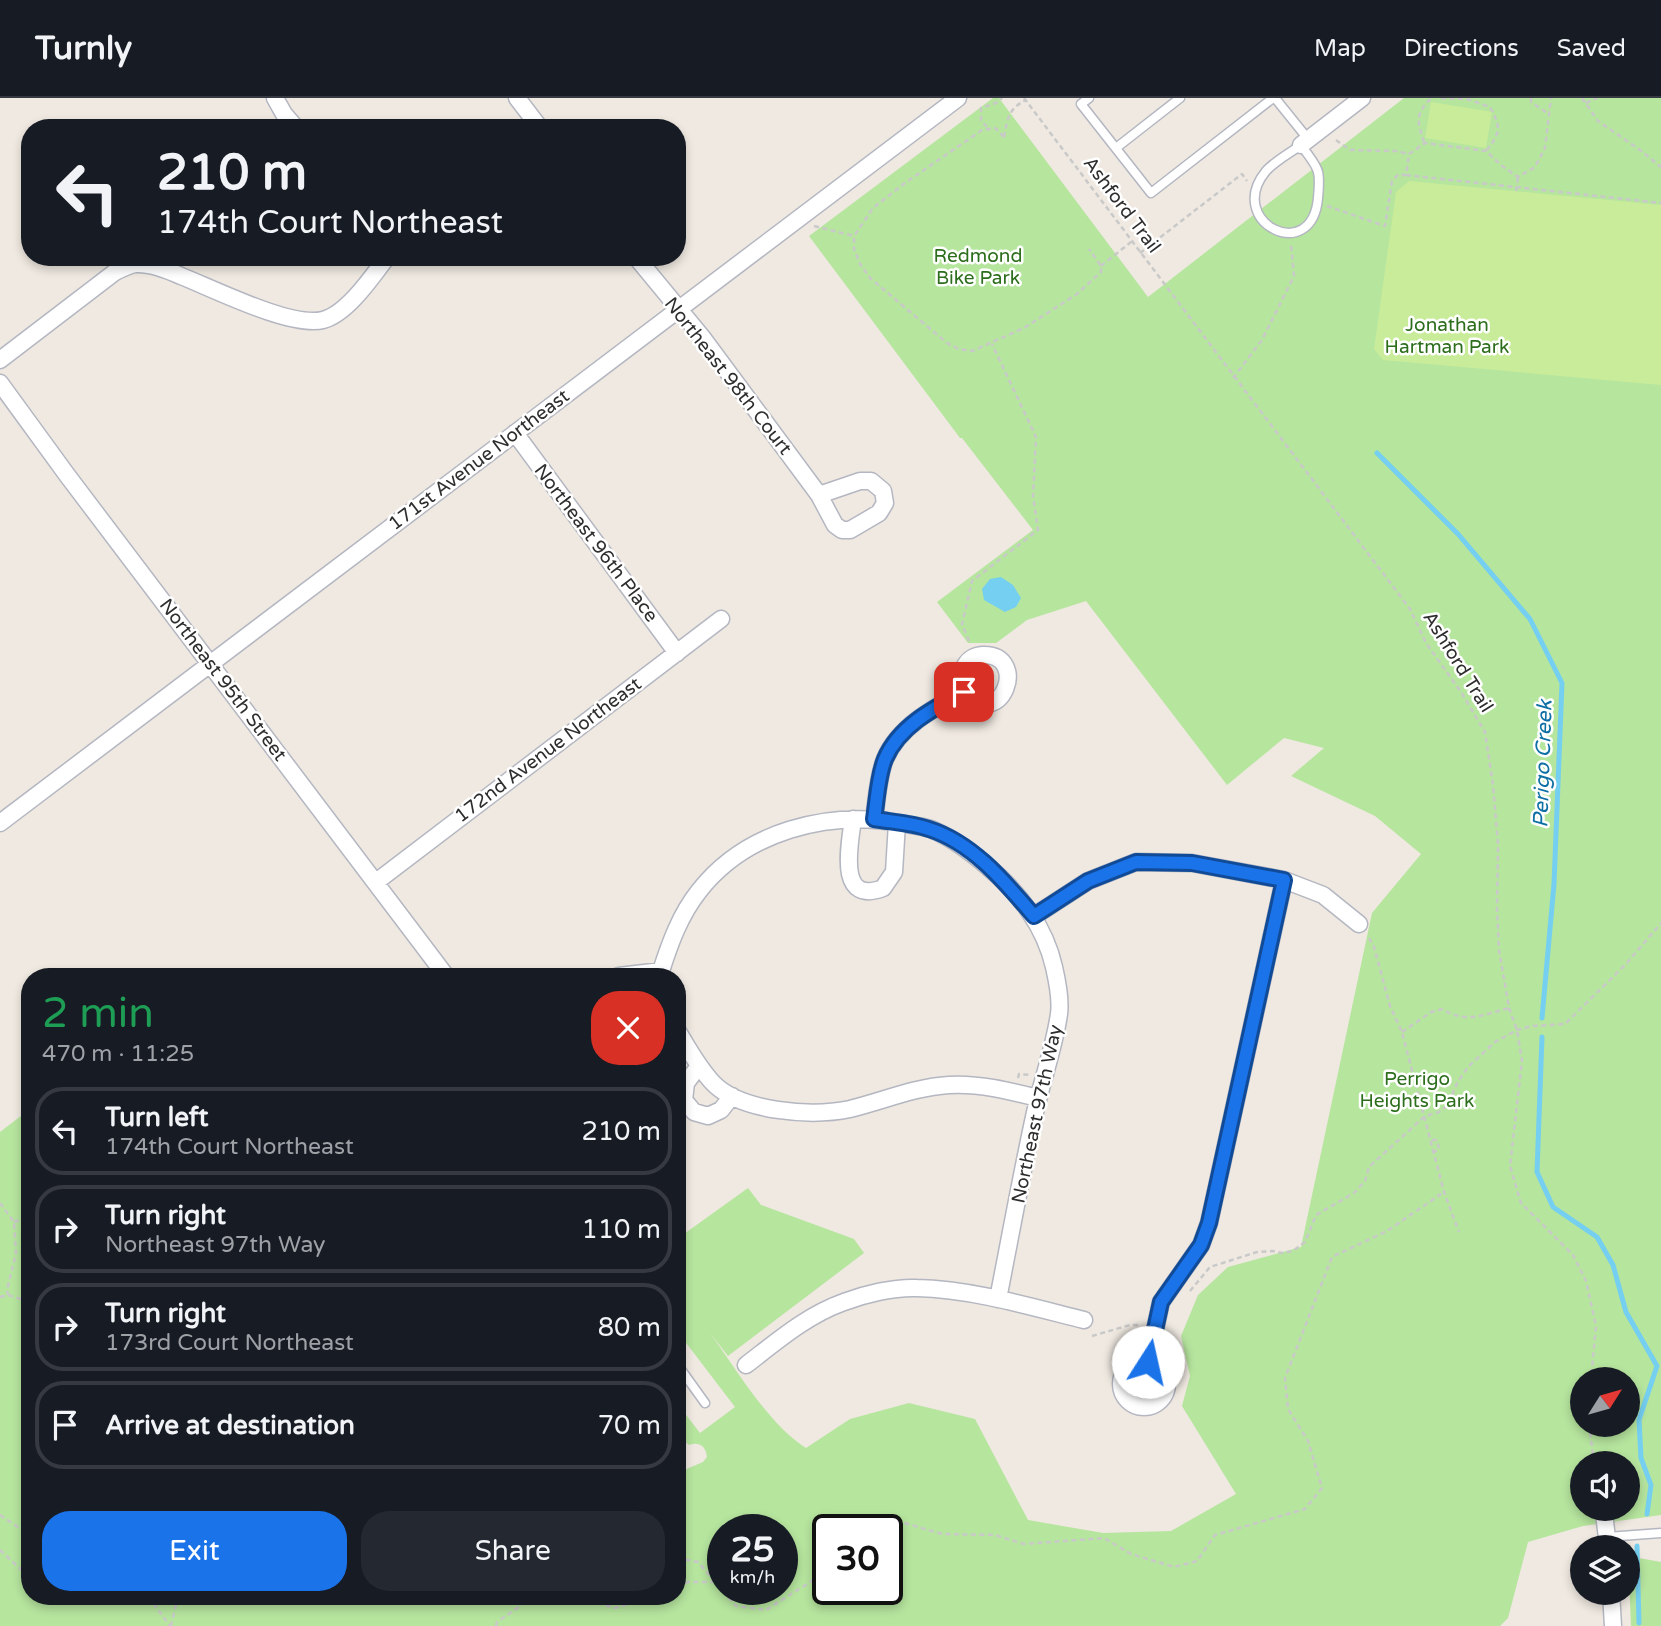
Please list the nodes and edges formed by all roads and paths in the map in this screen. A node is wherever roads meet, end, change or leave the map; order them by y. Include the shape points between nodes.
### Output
1 (275, 98) edge
2 (517, 98) edge
3 (958, 98) edge
4 (1002, 98) edge
5 (1089, 98) edge
6 (1180, 98) edge
7 (1274, 98) edge
8 (1362, 98) edge
9 (1431, 98) edge
10 (1441, 98) edge
11 (1531, 98) edge
12 (1551, 98) edge
13 (1582, 98) edge
14 (1597, 98) edge
15 (1025, 99) edge
16 (1467, 99) edge
17 (1586, 103) junction
18 (1549, 114) junction
19 (288, 119) edge
20 (533, 119) edge
21 (1326, 125) junction
22 (988, 128) junction
23 (1304, 142) junction
24 (1424, 143) junction
25 (1116, 148) junction
26 (1486, 151) junction
27 (1409, 154) junction
28 (1661, 167) edge
29 (1242, 174) dead end
30 (1406, 175) junction
31 (1518, 177) junction
32 (1516, 189) junction
33 (1318, 202) junction
34 (1661, 203) edge
35 (814, 226) dead end
36 (1291, 233) junction
37 (854, 236) junction
38 (1132, 242) junction
39 (1089, 249) dead end
40 (1140, 253) junction
41 (126, 266) edge
42 (154, 266) edge
43 (386, 266) edge
44 (643, 266) edge
45 (1101, 266) junction
46 (679, 309) junction
47 (991, 343) junction
48 (0, 360) edge
49 (1233, 378) junction
50 (0, 383) edge
51 (514, 433) junction
52 (819, 495) dead end
53 (721, 619) dead end
54 (677, 653) junction
55 (975, 658) junction
56 (210, 663) junction
57 (964, 692) junction
58 (853, 819) junction
59 (874, 819) junction
60 (0, 823) edge
61 (897, 823) junction
62 (1284, 880) junction
63 (376, 882) junction
64 (1034, 916) junction
65 (1661, 923) edge
66 (1359, 924) joint
67 (440, 968) edge
68 (663, 968) edge
69 (1509, 1008) junction
70 (1517, 1030) junction
71 (1402, 1032) junction
72 (686, 1045) edge
73 (699, 1066) junction
74 (686, 1083) edge
75 (732, 1096) junction
76 (1038, 1098) junction
77 (686, 1102) edge
78 (1425, 1116) junction
79 (1431, 1140) junction
80 (1434, 1152) junction
81 (1444, 1192) junction
82 (0, 1203) edge
83 (21, 1220) edge
84 (14, 1222) junction
85 (1459, 1232) dead end
86 (1188, 1293) dead end
87 (8, 1295) junction
88 (0, 1297) edge
89 (21, 1299) edge
90 (998, 1299) junction
91 (1084, 1320) dead end
92 (1138, 1325) dead end
93 (1092, 1336) dead end
94 (1148, 1362) dead end
95 (746, 1365) dead end
96 (1592, 1367) edge
97 (686, 1377) edge
98 (705, 1403) dead end
99 (0, 1516) edge
100 (903, 1523) edge
101 (21, 1529) edge
102 (1661, 1533) edge
103 (1640, 1536) edge
104 (0, 1549) edge
105 (686, 1560) edge
106 (21, 1569) edge
107 (707, 1574) edge
108 (707, 1582) edge
109 (686, 1583) edge
110 (154, 1605) edge
111 (176, 1605) edge
112 (522, 1605) edge
113 (604, 1605) edge
114 (624, 1605) edge
115 (735, 1605) edge
116 (774, 1605) edge
117 (1612, 1605) edge
118 (170, 1626) edge
119 (496, 1626) edge
120 (1613, 1626) edge

1 - 19 street
2 - 20 street
3 - 46 street, 171st Avenue Northeast
4 - 22 path via 981,108 981,120
5 - 25 lane via 1081,104
6 - 25 lane
7 - 23 lane
7 - 25 lane via 1151,193
8 - 21 street
9 - 24 path via 1419,111
10 - 16 path
11 - 18 path
12 - 18 path
13 - 17 path
14 - 17 path
15 - 22 path via 1007,119 1004,137
15 - 38 path, Ashford Trail
16 - 26 path via 1490,107 1499,124 1496,140
17 - 28 path via 1598,121
18 - 31 path via 1545,148 1535,167
21 - 23 street
21 - 27 path via 1350,150
22 - 37 path via 873,208
23 - 33 lane via 1320,173
23 - 36 lane via 1267,170 1255,191 1261,220 1279,233
24 - 26 path
24 - 27 path
26 - 31 path
27 - 30 path
29 - 40 path
30 - 32 path
30 - 33 path via 1392,181 1385,226
31 - 32 path
32 - 34 path
33 - 36 lane via 1313,219
35 - 37 path
36 - 49 path via 1294,276 1262,340
37 - 47 path via 854,249 870,278 947,343 971,351
38 - 40 path, Ashford Trail
38 - 45 path
39 - 45 path
40 - 49 path, Ashford Trail
41 - 48 street
42 - 43 street via 303,321 324,320 341,310
44 - 46 street, Northeast 98th Court
45 - 47 path via 1097,277 1069,300
46 - 51 street, 171st Avenue Northeast
46 - 52 street, Northeast 98th Court
47 - 55 path via 1036,436 1033,496 1038,530 972,581 962,624
49 - 69 path, Ashford Trail via 1266,415 1410,609 1426,643 1485,732 1498,844 1499,950
50 - 56 street, Northeast 95th Street
51 - 54 street, Northeast 96th Place
51 - 56 street, 171st Avenue Northeast
53 - 54 street, 172nd Avenue Northeast
54 - 63 street, 172nd Avenue Northeast
55 - 57 street via 962,671
55 - 57 street via 986,655 1000,660 1008,673 1007,688 998,699 983,704
56 - 60 street, 171st Avenue Northeast
56 - 63 street, Northeast 95th Street
57 - 59 street via 915,722 896,741 885,760
58 - 59 street, Northeast 97th Way
58 - 61 street via 848,871 858,887 870,891 883,888 894,872
58 - 68 street, Northeast 97th Way via 790,829 735,857 700,889 687,909
59 - 61 street, Northeast 97th Way
61 - 64 street, Northeast 97th Way via 929,829 966,848 1002,878
62 - 64 street via 1192,863 1136,862 1088,881
62 - 66 street via 1323,895
62 - 94 street via 1209,1223 1201,1245 1161,1302
63 - 67 street, Northeast 95th Street
64 - 76 street, Northeast 97th Way via 1054,965 1059,1012
65 - 70 path via 1565,1024
66 - 71 path via 1374,947
69 - 70 path, Ashford Trail
69 - 71 path via 1468,1019 1441,1009
70 - 78 path via 1495,1042 1468,1067 1448,1105
70 - 96 path, Ashford Trail via 1522,1061 1510,1166 1521,1203 1573,1255 1586,1281 1596,1326
71 - 78 path
72 - 73 street
73 - 74 street
73 - 75 street
75 - 76 street via 764,1107 804,1112 847,1110 949,1085 982,1086
75 - 77 street via 722,1111 708,1116 694,1112
76 - 90 street, Northeast 97th Way
78 - 79 path
78 - 86 path via 1369,1167 1354,1193 1317,1215 1305,1242 1293,1251 1257,1252 1210,1267
79 - 80 path
79 - 80 path via 1440,1144
80 - 81 path
81 - 85 path
81 - 100 path via 1387,1231 1332,1256 1285,1378 1288,1409 1308,1441 1322,1488 1306,1509 1215,1535 1197,1562 1174,1567 1131,1554 1104,1538 1024,1544 995,1535 942,1534
82 - 84 path
83 - 84 path
84 - 87 path via 16,1253
87 - 88 path
87 - 89 path
90 - 91 street
90 - 95 street via 916,1288 876,1293 844,1302 796,1327
92 - 93 path
97 - 98 lane
99 - 101 path
102 - 103 lane
104 - 106 path
105 - 107 path via 698,1562
108 - 109 path
110 - 118 path
111 - 118 path
112 - 119 path
113 - 114 path
115 - 116 path via 766,1610
117 - 120 street

